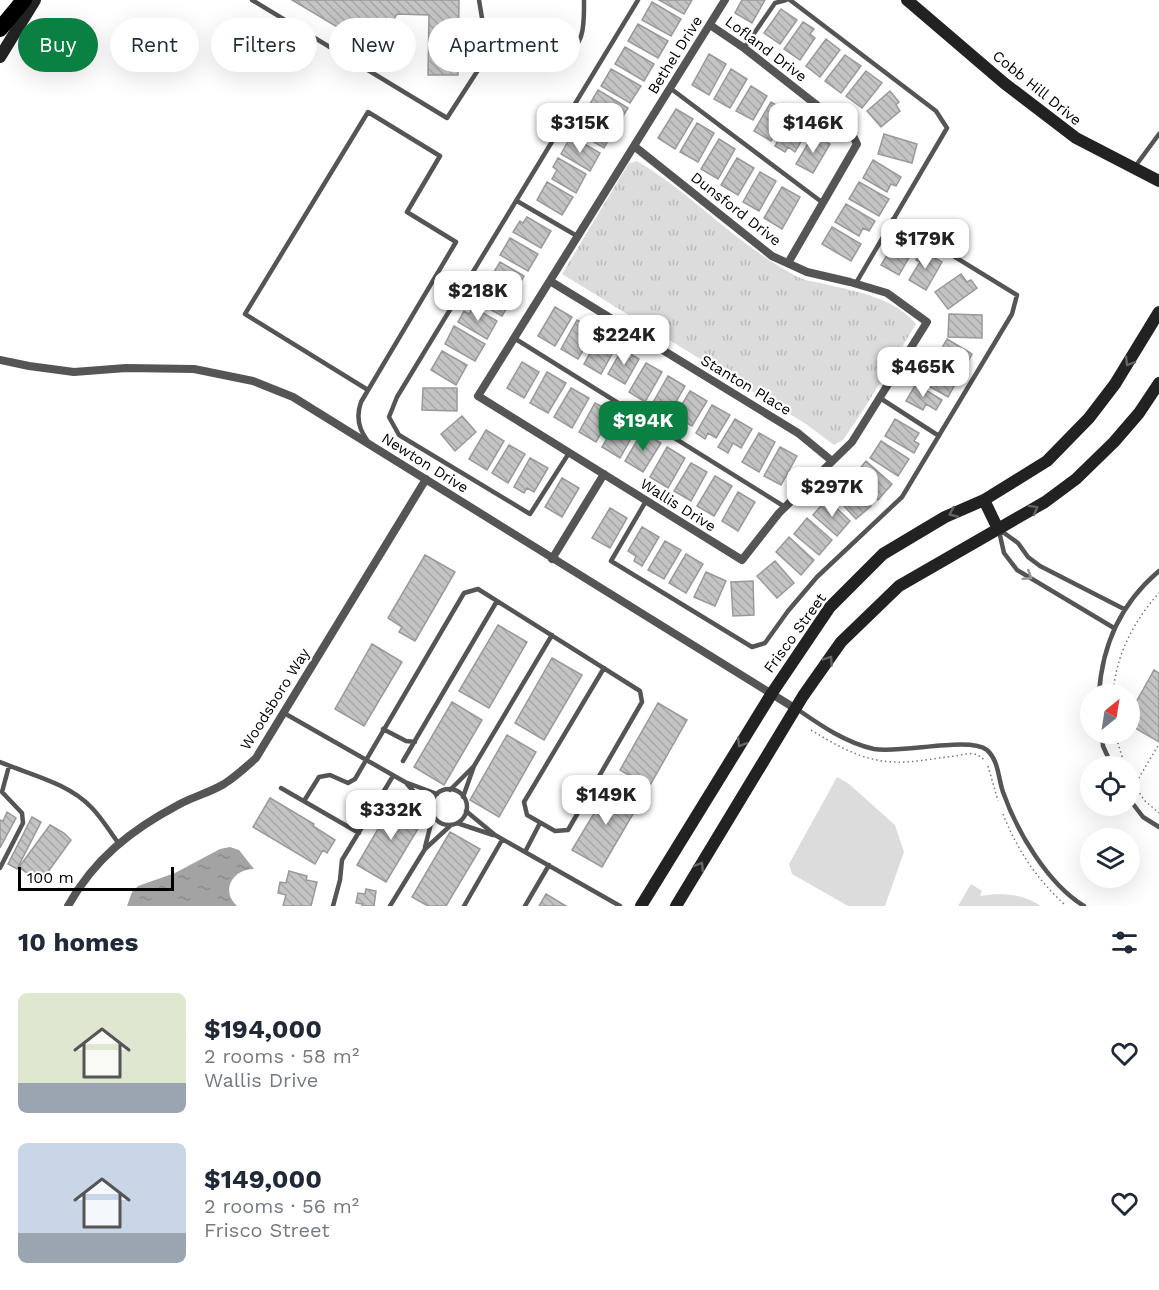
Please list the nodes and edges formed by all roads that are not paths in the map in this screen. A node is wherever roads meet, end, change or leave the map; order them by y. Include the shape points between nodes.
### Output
1 (24, 0) edge
2 (35, 0) edge
3 (252, 0) edge
4 (479, 0) edge
5 (584, 0) edge
6 (638, 0) edge
7 (788, 0) edge
8 (907, 0) edge
9 (723, 1) edge
10 (482, 18) edge
11 (710, 25) junction
12 (0, 29) edge
13 (580, 40) edge
14 (744, 48) junction
15 (0, 57) edge
16 (476, 72) edge
17 (670, 88) junction
18 (1159, 134) edge
19 (634, 146) junction
20 (1134, 169) junction
21 (1159, 181) edge
22 (517, 201) junction
23 (823, 203) junction
24 (893, 219) junction
25 (578, 236) junction
26 (788, 263) junction
27 (550, 281) junction
28 (856, 284) junction
29 (1159, 312) edge
30 (514, 338) junction
31 (0, 360) edge
32 (1159, 383) edge
33 (368, 390) junction
34 (478, 396) joint
35 (880, 398) junction
36 (939, 436) junction
37 (373, 446) junction
38 (569, 453) junction
39 (832, 461) junction
40 (604, 474) junction
41 (426, 479) junction
42 (984, 500) junction
43 (646, 501) junction
44 (785, 507) junction
45 (998, 529) junction
46 (552, 558) junction
47 (1159, 571) edge
48 (497, 601) junction
49 (1124, 609) junction
50 (1114, 628) junction
51 (552, 635) junction
52 (604, 668) junction
53 (1100, 684) edge
54 (772, 693) junction
55 (796, 709) junction
56 (284, 713) junction
57 (383, 729) junction
58 (415, 742) junction
59 (366, 760) junction
60 (404, 761) dead end
61 (0, 762) edge
62 (9, 766) junction
63 (474, 766) junction
64 (393, 776) junction
65 (405, 782) junction
66 (281, 788) dead end
67 (450, 789) junction
68 (1, 793) edge
69 (437, 794) junction
70 (463, 796) junction
71 (304, 801) junction
72 (466, 811) junction
73 (432, 813) junction
74 (1140, 813) edge
75 (458, 823) junction
76 (540, 823) junction
77 (451, 825) junction
78 (1159, 827) edge
79 (359, 833) junction
80 (495, 835) junction
81 (502, 840) junction
82 (119, 844) junction
83 (425, 849) junction
84 (525, 852) junction
85 (549, 865) junction
86 (0, 868) edge
87 (68, 906) edge
88 (333, 906) edge
89 (390, 906) edge
90 (464, 906) edge
91 (525, 906) edge
92 (620, 906) edge
93 (641, 906) edge
94 (676, 906) edge
95 (1084, 906) edge

1 - 12 highway
2 - 15 street
3 - 16 lane via 447,118
4 - 10 lane
5 - 13 lane
6 - 22 lane
7 - 14 lane via 775,3
7 - 24 lane via 936,111 947,128
8 - 20 street, Cobb Hill Drive via 1076,138
9 - 11 street, Bethel Drive
11 - 14 street, Lofland Drive
11 - 17 street, Bethel Drive
14 - 23 street, Lofland Drive via 851,132 857,144
17 - 19 street, Bethel Drive
17 - 23 lane
18 - 20 lane
19 - 25 street, Bethel Drive
19 - 26 street, Dunsford Drive via 772,256
20 - 21 street, Cobb Hill Drive
22 - 25 lane
22 - 38 lane via 397,396 389,417 399,435 530,514
23 - 26 street
24 - 28 lane
24 - 36 lane via 1017,295 1012,314
25 - 27 street, Bethel Drive
26 - 28 street, Dunsford Drive
27 - 30 street, Bethel Drive
27 - 39 street, Stanton Place via 798,433
28 - 35 street, Dunsford Drive via 887,293 927,322
29 -> 42 street, Frisco Street via 1089,418 1047,461
30 - 34 street, Bethel Drive
30 - 44 lane
31 - 37 street, Newton Drive via 74,372 194,369 253,381 292,397
45 -> 32 street via 1076,479 1114,442
33 - 33 lane via 456,242 407,212 440,156 368,112 245,314
33 - 37 lane via 359,408 359,423
34 - 38 street, Wallis Drive
35 - 36 lane
35 - 39 street via 852,442
36 - 43 lane via 902,497 817,577 765,643 752,647 611,561
37 - 41 street, Newton Drive
38 - 40 street, Wallis Drive
39 - 44 street
40 - 43 street, Wallis Drive
40 - 46 street
41 - 46 street, Newton Drive
41 - 56 street, Woodsboro Way
42 - 45 street
42 -> 54 street, Frisco Street via 945,517 883,554 830,607
43 - 44 street, Wallis Drive via 742,560
45 - 49 lane via 1040,566
45 -> 50 lane via 1004,553 1017,570
55 -> 45 street via 841,642 899,586
46 - 54 street, Newton Drive
47 - 49 lane
48 - 51 lane
48 - 57 lane via 478,589 464,593
48 - 58 lane
49 - 50 lane
50 - 53 lane
51 - 52 lane
51 - 63 lane
52 - 76 lane via 524,802 527,815
52 - 76 lane via 640,691 642,702 568,830 555,831
54 - 55 street, Newton Drive
54 -> 93 street, Frisco Street
94 -> 55 street
55 - 95 lane via 849,741 874,749 901,751 970,744 985,749 995,759 1003,792 1026,842 1071,898
56 - 59 lane
56 - 82 street, Woodsboro Way via 256,758 224,784 179,804
57 - 58 lane
57 - 59 lane
58 - 60 lane
59 - 64 lane
59 - 71 lane via 348,783 330,775 319,777
61 - 62 lane
62 - 68 lane
62 - 82 lane via 78,796 94,809
63 - 67 lane
63 - 70 lane
64 - 65 lane
64 - 79 lane
65 - 69 lane
65 - 73 lane
66 - 71 lane
67 - 69 lane
67 - 70 lane
68 - 86 lane via 22,813 23,823
69 - 73 lane via 431,804
70 - 72 lane
71 - 79 lane
72 - 75 lane
72 - 80 lane
73 - 77 lane via 439,822
73 - 83 lane
74 - 78 lane
75 - 77 lane
75 - 80 lane
76 - 84 lane
77 - 83 lane
79 - 88 lane via 342,860
80 - 81 lane
81 - 84 lane
81 - 90 lane
82 - 87 street, Woodsboro Way via 88,873
83 - 89 lane
84 - 85 lane
85 - 91 lane
85 - 92 lane

